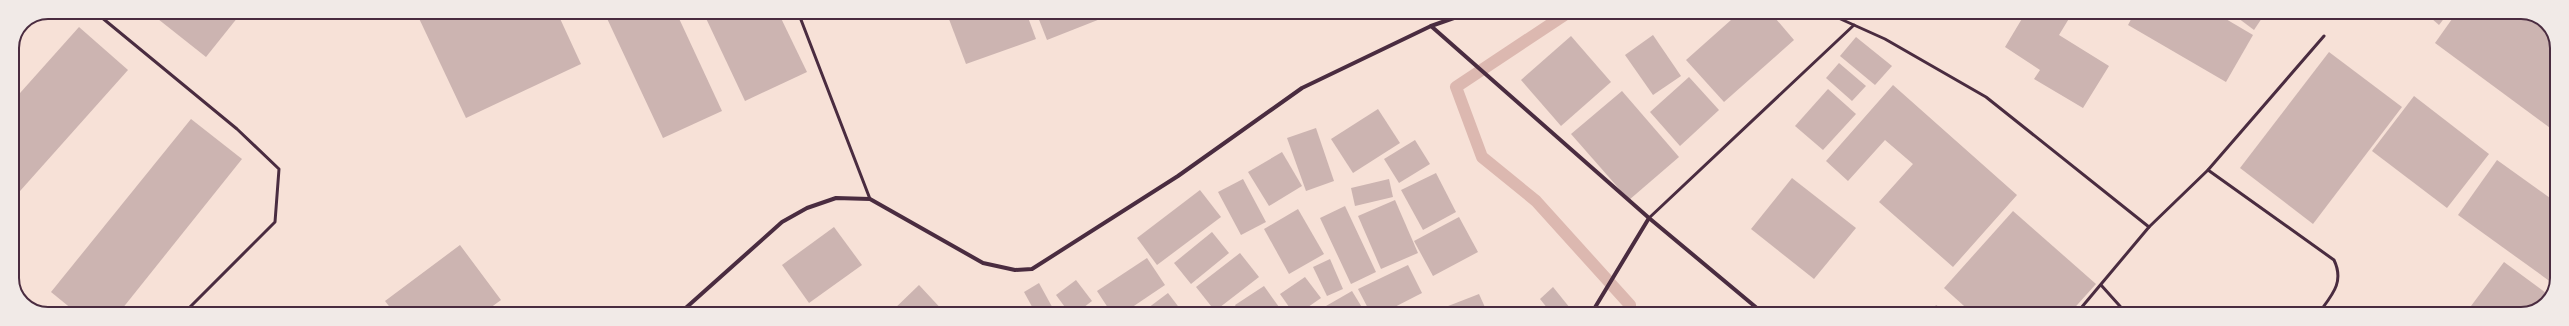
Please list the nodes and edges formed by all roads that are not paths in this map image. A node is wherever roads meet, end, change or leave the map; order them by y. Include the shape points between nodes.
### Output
1 (103, 19) edge
2 (801, 19) edge
3 (1451, 19) edge
4 (1841, 19) edge
5 (1854, 25) junction
6 (1431, 26) junction
7 (2324, 36) dead end
8 (2208, 170) junction
9 (870, 199) junction
10 (1649, 218) junction
11 (2148, 227) junction
12 (2101, 285) junction
13 (189, 307) edge
14 (687, 307) edge
15 (1595, 307) edge
16 (1756, 307) edge
17 (2082, 307) edge
18 (2121, 307) edge
19 (2323, 307) edge

1 - 13 lane via 237,129 279,169 275,222
2 - 9 lane
3 - 6 street
4 - 5 lane
5 - 10 lane
5 - 11 lane via 1885,39 1986,97
6 - 9 street via 1302,88 1178,176 1032,269 1015,270 983,263
6 - 10 street
7 - 8 lane
8 - 11 lane
8 - 19 lane via 2334,260 2339,271 2336,291
9 - 14 street via 836,198 807,208 782,222
10 - 15 street
10 - 16 street
11 - 12 lane
12 - 17 lane
12 - 18 lane

